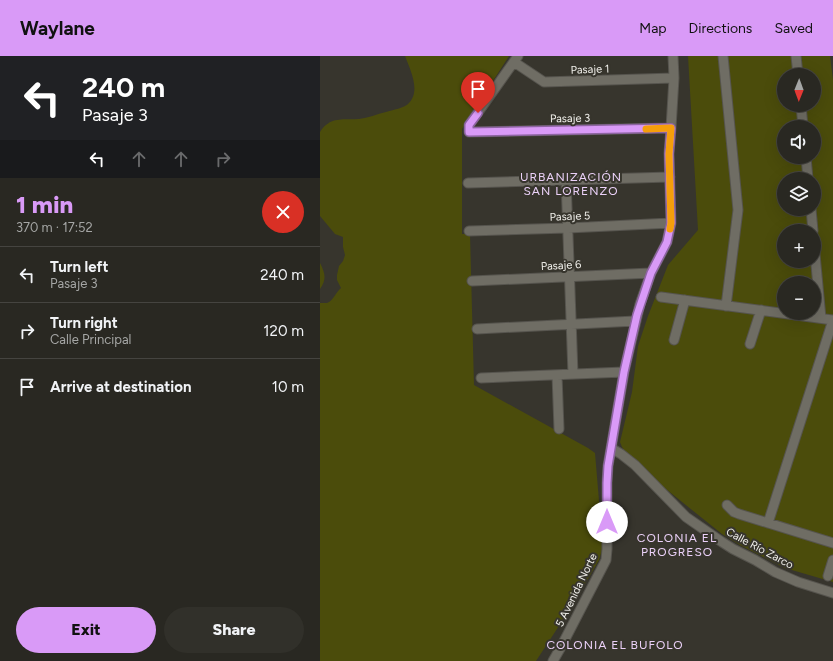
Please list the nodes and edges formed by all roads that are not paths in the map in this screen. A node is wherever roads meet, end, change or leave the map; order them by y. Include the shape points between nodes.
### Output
1 (672, 56) edge
2 (723, 56) edge
3 (796, 56) edge
4 (516, 59) edge
5 (797, 68) edge
6 (674, 78) junction
7 (671, 128) junction
8 (670, 177) junction
9 (566, 180) junction
10 (468, 183) dead end
11 (671, 223) junction
12 (568, 228) junction
13 (469, 231) dead end
14 (651, 273) junction
15 (570, 276) junction
16 (472, 281) dead end
17 (661, 297) dead end
18 (685, 300) junction
19 (726, 306) junction
20 (761, 310) junction
21 (777, 312) edge
22 (821, 318) edge
23 (833, 320) edge
24 (635, 321) junction
25 (571, 324) junction
26 (477, 329) dead end
27 (674, 340) dead end
28 (750, 344) dead end
29 (624, 372) junction
30 (573, 374) junction
31 (557, 375) junction
32 (482, 378) dead end
33 (559, 429) dead end
34 (611, 448) junction
35 (727, 505) dead end
36 (768, 523) junction
37 (833, 543) edge
38 (833, 560) edge
39 (828, 576) dead end
40 (833, 593) edge
41 (553, 661) edge

1 - 6 street, 5 Avenida Norte
2 - 19 street via 738,210
3 - 5 street
4 - 6 street, Pasaje 1 via 544,82
4 - 7 street, Pasaje 3 via 469,125 469,132
6 - 7 street, 5 Avenida Norte
7 - 8 street, 5 Avenida Norte
8 - 9 street
8 - 11 street, 5 Avenida Norte
9 - 10 street
9 - 12 street
11 - 12 street, Pasaje 5
11 - 14 street, 5 Avenida Norte via 667,242
12 - 13 street, Pasaje 5
12 - 15 street
14 - 15 street, Pasaje 6
14 - 24 street, 5 Avenida Norte
15 - 16 street, Pasaje 6
15 - 25 street
17 - 18 street
18 - 19 street
18 - 27 street
19 - 20 street
20 - 21 street
20 - 28 street
22 - 23 street
23 - 36 street
24 - 25 street
24 - 29 street, 5 Avenida Norte
25 - 26 street
25 - 30 street
29 - 30 street
29 - 34 street, 5 Avenida Norte
30 - 31 street
31 - 32 street
31 - 33 street
34 - 40 street, Calle Río Zarco via 635,465 686,517 728,546 775,572
34 - 41 street, 5 Avenida Norte via 607,483 606,560
35 - 36 street via 734,512
36 - 37 street
38 - 39 street

